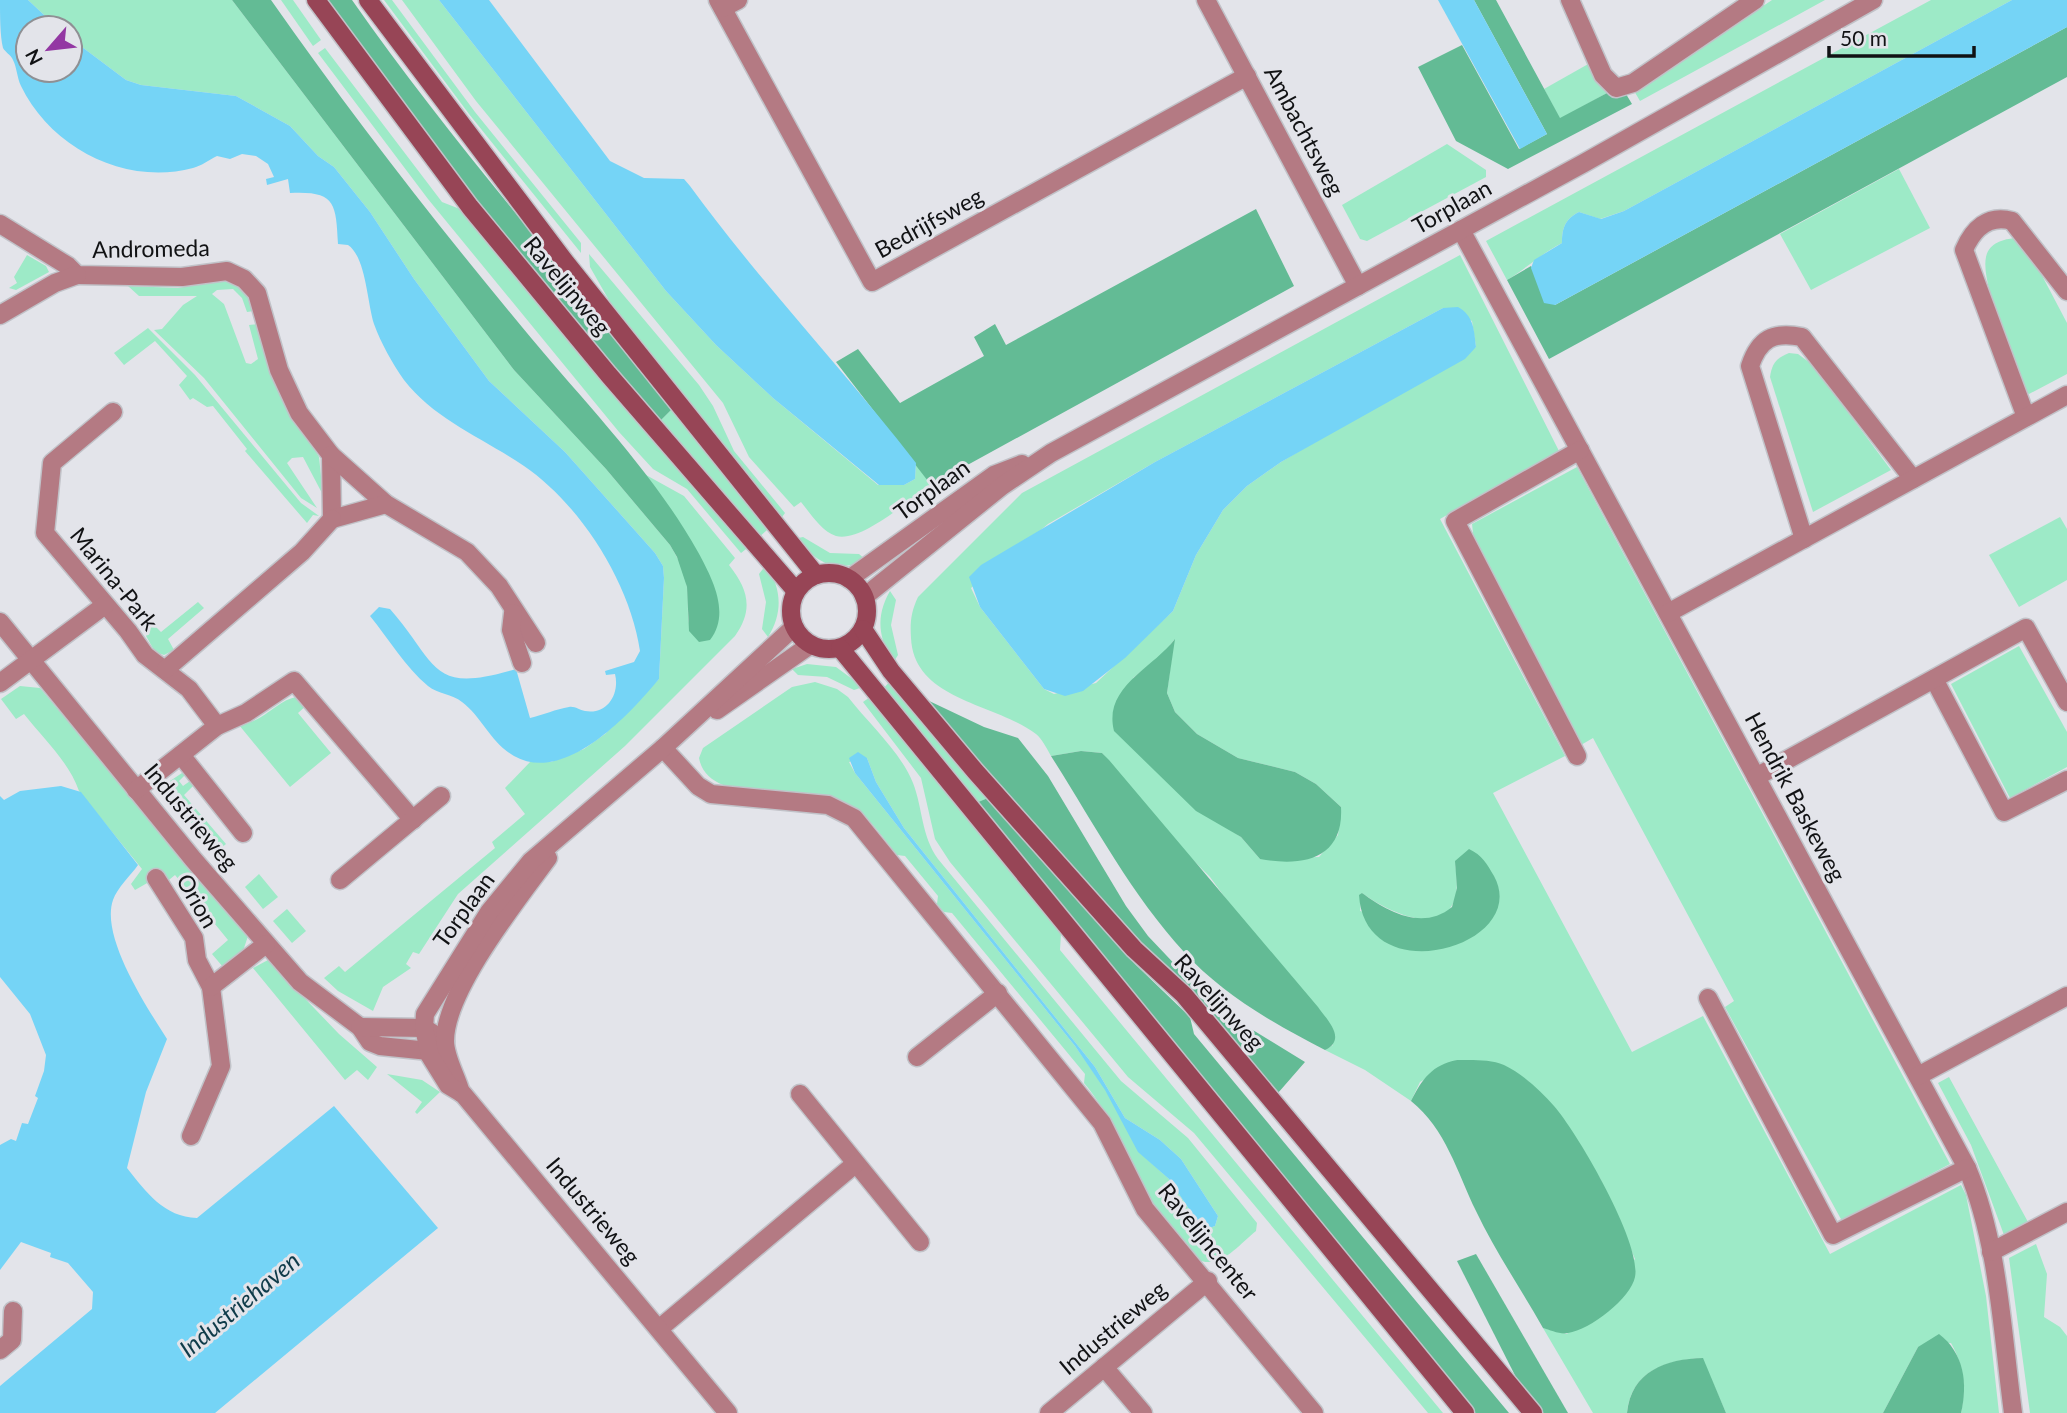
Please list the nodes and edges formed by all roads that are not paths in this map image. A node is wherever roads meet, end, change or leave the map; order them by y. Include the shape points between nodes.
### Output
1 (316, 0) edge
2 (368, 0) edge
3 (1206, 0) edge
4 (1570, 0) edge
5 (1755, 0) edge
6 (1872, 0) edge
7 (726, 3) edge
8 (1247, 76) junction
9 (0, 223) edge
10 (1461, 230) junction
11 (77, 275) junction
12 (1358, 286) junction
13 (2067, 291) edge
14 (0, 315) edge
15 (2067, 395) edge
16 (113, 412) dead end
17 (2026, 417) junction
18 (1580, 450) junction
19 (1051, 453) junction
20 (331, 456) junction
21 (1913, 479) junction
22 (386, 504) junction
23 (332, 519) junction
24 (1804, 538) junction
25 (816, 575) junction
26 (849, 579) junction
27 (796, 591) junction
28 (864, 597) junction
29 (105, 605) junction
30 (513, 613) junction
31 (1668, 613) junction
32 (0, 622) edge
33 (794, 627) junction
34 (863, 629) junction
35 (536, 643) dead end
36 (810, 645) junction
37 (840, 648) junction
38 (33, 661) junction
39 (522, 663) dead end
40 (166, 669) junction
41 (1934, 679) junction
42 (0, 683) edge
43 (2067, 702) edge
44 (217, 726) junction
45 (663, 748) junction
46 (181, 755) junction
47 (1577, 757) dead end
48 (1756, 777) junction
49 (2067, 780) edge
50 (136, 790) junction
51 (441, 796) dead end
52 (413, 820) junction
53 (243, 833) dead end
54 (565, 835) junction
55 (156, 878) dead end
56 (340, 880) dead end
57 (266, 944) junction
58 (211, 987) junction
59 (999, 993) junction
60 (2067, 996) edge
61 (1708, 998) dead end
62 (360, 1027) junction
63 (424, 1028) junction
64 (445, 1041) junction
65 (429, 1051) junction
66 (917, 1057) dead end
67 (1918, 1076) junction
68 (461, 1093) junction
69 (800, 1094) dead end
70 (191, 1136) dead end
71 (855, 1164) junction
72 (1967, 1168) junction
73 (2067, 1212) edge
74 (920, 1242) dead end
75 (1992, 1252) junction
76 (1208, 1281) junction
77 (13, 1311) dead end
78 (660, 1328) junction
79 (0, 1350) edge
80 (1104, 1367) junction
81 (728, 1413) edge
82 (1049, 1413) edge
83 (1143, 1413) edge
84 (1314, 1413) edge
85 (1465, 1413) edge
86 (1533, 1413) edge
87 (2012, 1413) edge

1 - 27 main road, Ravelijnweg via 470,207
2 - 25 main road, Ravelijnweg via 566,263
3 - 8 street, Ambachtsweg
4 - 5 street via 1603,75 1616,88 1633,83
6 - 10 street, Torplaan
7 - 8 street, Bedrijfsweg via 872,282
8 - 12 street, Ambachtsweg
9 - 11 street, Andromeda
10 - 12 street, Torplaan
10 - 18 street, Hendrik Baskeweg
11 - 14 street
11 - 20 street, Andromeda via 182,277 227,271 244,279 257,293 279,370 299,413
12 - 19 street, Torplaan
13 - 17 street via 2012,221 1999,217 1970,236 1964,250
15 - 17 street
16 - 29 street, Marina-Park via 52,463 45,533
17 - 21 street
18 - 31 street, Hendrik Baskeweg
18 - 47 street via 1455,521
19 - 26 street, Torplaan via 994,475
19 - 28 street, Torplaan via 1002,486
20 - 22 street, Andromeda
20 - 23 street
21 - 24 street
21 - 24 street via 1802,337 1767,337 1750,366
22 - 23 street
22 - 30 street, Andromeda via 467,552 499,586
23 - 40 street via 302,552
24 - 31 street
25 - 26 main road
25 - 27 main road
26 - 28 main road
27 - 33 main road via 790,609
28 - 34 main road
29 - 38 street
29 - 40 street, Marina-Park via 145,655
30 - 35 street, Andromeda
30 - 39 street, Andromeda via 511,630
31 - 48 street, Hendrik Baskeweg
32 - 38 street, Industrieweg
33 - 36 main road
33 - 45 street, Torplaan
34 - 37 main road
34 - 86 main road, Ravelijnweg via 891,671 967,761 1134,949 1184,995
36 - 37 main road
36 - 45 street, Torplaan
37 - 85 main road
38 - 42 street
38 - 50 street, Industrieweg
40 - 44 street, Marina-Park via 189,689
41 - 43 street via 2026,628
41 - 48 street
41 - 49 street via 2004,812
44 - 46 street
44 - 52 street via 294,681
45 - 54 street, Torplaan
45 - 59 street, Ravelijncenter via 711,794 828,805 844,811
46 - 50 street
46 - 53 street
48 - 67 street, Hendrik Baskeweg
50 - 57 street, Industrieweg
51 - 52 street
52 - 56 street
54 - 63 street, Torplaan via 531,861 489,912 435,995
54 - 64 street, Torplaan via 500,921 477,960 453,1008
55 - 58 street, Orion via 194,938 197,960
57 - 58 street
57 - 62 street, Industrieweg via 300,982
58 - 70 street, Orion via 221,1066
59 - 66 street
59 - 76 street, Ravelijncenter via 1102,1122 1145,1209
60 - 67 street
61 - 72 street via 1833,1235
62 - 63 street
62 - 65 street, Industrieweg via 370,1042 380,1046
63 - 64 street
63 - 65 street, Industrieweg
64 - 65 street
64 - 68 street, Industrieweg
65 - 68 street, Industrieweg via 448,1085
67 - 72 street, Hendrik Baskeweg
68 - 78 street, Industrieweg
69 - 71 street
71 - 74 street
71 - 78 street
72 - 75 street, Hendrik Baskeweg via 1982,1203
73 - 75 street
75 - 87 street, Hendrik Baskeweg
76 - 80 street, Industrieweg
76 - 84 street, Ravelijncenter
77 - 79 street via 12,1340
78 - 81 street, Industrieweg
80 - 82 street, Industrieweg
80 - 83 street

